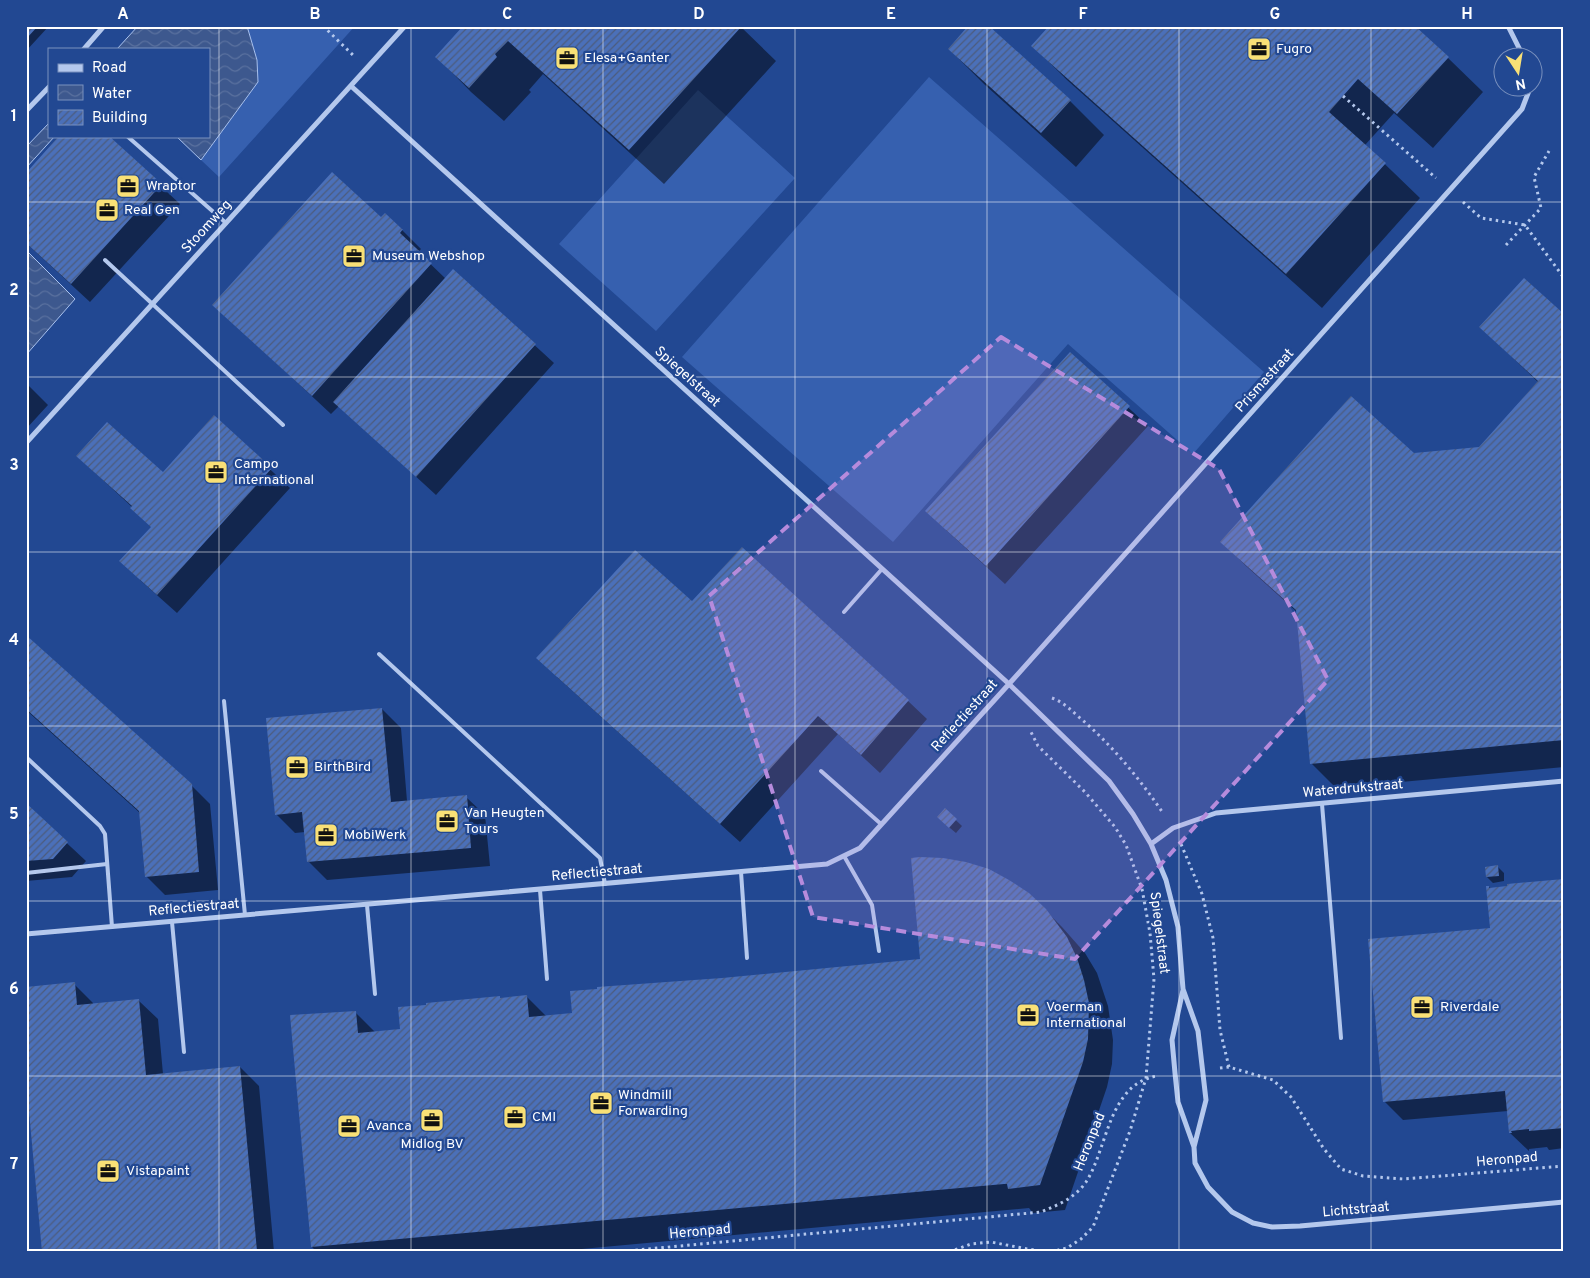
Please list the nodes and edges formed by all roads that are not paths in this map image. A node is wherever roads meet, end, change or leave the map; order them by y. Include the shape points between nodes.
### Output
1 (104, 26) edge
2 (404, 26) edge
3 (1508, 26) edge
4 (85, 48) edge
5 (1519, 48) edge
6 (351, 86) junction
7 (48, 88) edge
8 (1526, 98) edge
9 (26, 112) edge
10 (129, 138) edge
11 (226, 223) junction
12 (104, 260) dead end
13 (153, 304) junction
14 (283, 425) dead end
15 (26, 443) edge
16 (882, 569) junction
17 (844, 612) dead end
18 (379, 654) dead end
19 (1009, 684) junction
20 (224, 701) dead end
21 (26, 757) edge
22 (821, 771) dead end
23 (1564, 781) edge
24 (1322, 804) junction
25 (881, 824) junction
26 (1151, 844) junction
27 (844, 856) junction
28 (107, 864) junction
29 (741, 872) junction
30 (26, 873) edge
31 (604, 884) junction
32 (540, 890) junction
33 (367, 905) junction
34 (245, 915) junction
35 (172, 922) junction
36 (112, 927) junction
37 (26, 934) edge
38 (879, 951) dead end
39 (747, 958) dead end
40 (548, 979) dead end
41 (1183, 990) junction
42 (375, 994) dead end
43 (1341, 1038) dead end
44 (184, 1052) dead end
45 (1194, 1146) junction
46 (1564, 1202) edge

1 - 4 street
2 - 6 street, Stoomweg
3 - 5 street
6 - 11 street, Stoomweg
6 - 16 street, Spiegelstraat
7 - 9 street
8 - 19 street, Prismastraat via 1522,109
10 - 11 lane
11 - 13 street, Stoomweg
12 - 13 lane
13 - 14 lane
13 - 15 street, Stoomweg
16 - 17 lane
16 - 19 street, Spiegelstraat
18 - 31 lane via 600,858
19 - 25 street, Reflectiestraat
19 - 26 street, Spiegelstraat via 1109,781
20 - 34 lane
21 - 28 lane via 100,826 105,834
22 - 25 lane
23 - 24 street, Waterdrukstraat
24 - 26 street, Waterdrukstraat via 1216,813 1173,828
24 - 43 lane
25 - 27 street, Reflectiestraat via 860,848
26 - 41 street, Spiegelstraat via 1166,880 1178,927
27 - 29 street, Reflectiestraat via 827,864
27 - 38 lane via 872,905
28 - 30 lane
28 - 36 lane
29 - 31 street, Reflectiestraat
29 - 39 lane
31 - 32 street, Reflectiestraat
32 - 33 street, Reflectiestraat
32 - 40 lane
33 - 34 street, Reflectiestraat
33 - 42 lane
34 - 35 street, Reflectiestraat
35 - 36 street, Reflectiestraat
35 - 44 lane
36 - 37 street, Reflectiestraat
41 - 45 street, Spiegelstraat via 1172,1040 1178,1102
41 - 45 street, Spiegelstraat via 1198,1032 1206,1100
45 - 46 street, Lichtstraat via 1195,1163 1208,1187 1232,1212 1253,1223 1272,1227

